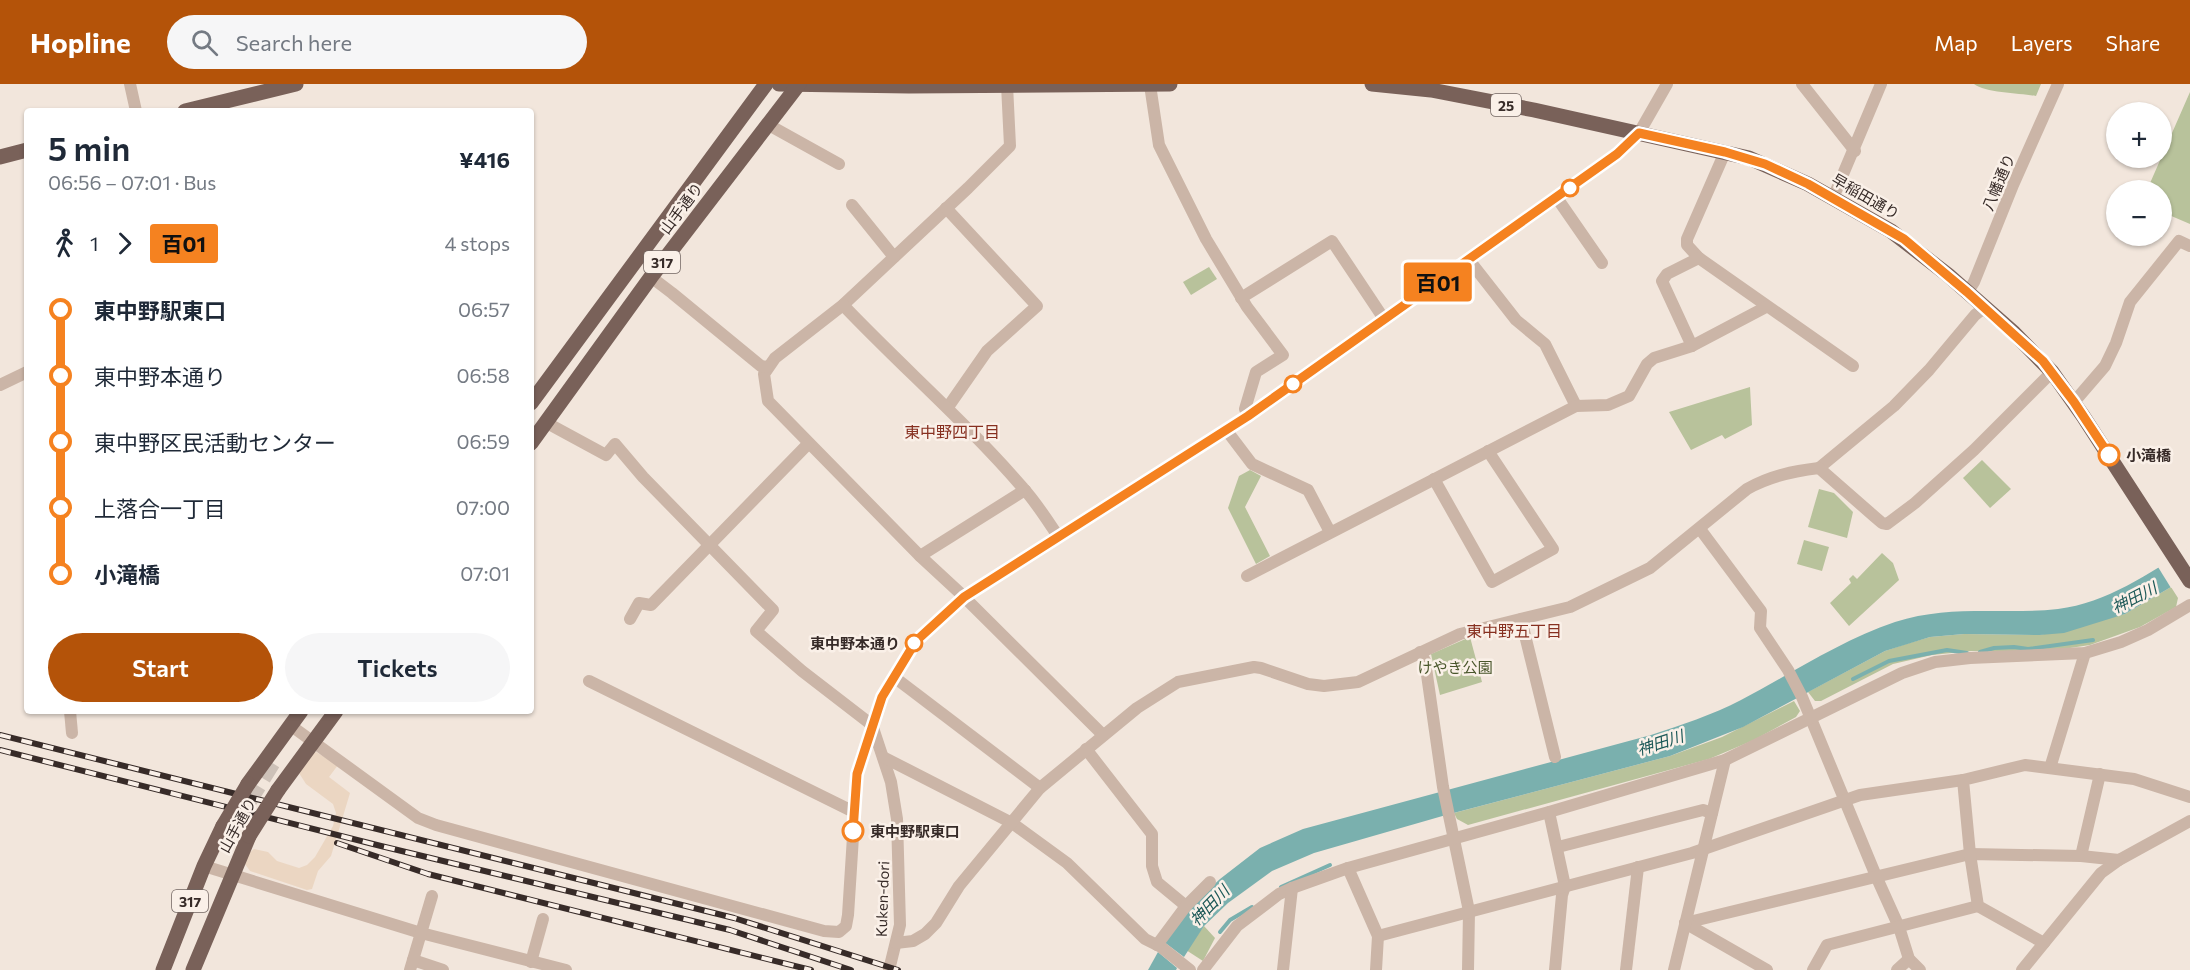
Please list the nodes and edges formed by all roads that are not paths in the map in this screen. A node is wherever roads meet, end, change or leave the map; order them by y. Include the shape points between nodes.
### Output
1 (130, 84) edge
2 (296, 84) edge
3 (766, 84) edge
4 (778, 84) edge
5 (1170, 84) edge
6 (1372, 84) edge
7 (1667, 84) edge
8 (1802, 84) edge
9 (1881, 84) edge
10 (2058, 84) edge
11 (799, 85) edge
12 (909, 85) edge
13 (1007, 85) edge
14 (1150, 85) edge
15 (1464, 90) edge
16 (135, 108) edge
17 (197, 108) edge
18 (767, 124) junction
19 (1639, 133) junction
20 (24, 151) edge
21 (1855, 151) junction
22 (1725, 152) junction
23 (0, 157) edge
24 (839, 164) dead end
25 (1557, 198) junction
26 (1833, 198) junction
27 (852, 205) dead end
28 (946, 208) junction
29 (2190, 246) edge
30 (894, 257) junction
31 (1699, 258) junction
32 (1469, 260) junction
33 (1602, 263) dead end
34 (651, 277) junction
35 (1967, 292) junction
36 (1241, 298) junction
37 (843, 305) junction
38 (1766, 307) junction
39 (1984, 308) junction
40 (1384, 319) junction
41 (1692, 346) junction
42 (1853, 366) dead end
43 (767, 368) junction
44 (2052, 372) junction
45 (24, 373) edge
46 (0, 385) edge
47 (534, 399) edge
48 (2074, 402) junction
49 (1576, 405) junction
50 (948, 407) junction
51 (1248, 416) junction
52 (547, 423) junction
53 (1227, 430) junction
54 (534, 439) edge
55 (808, 444) junction
56 (1488, 451) junction
57 (1819, 468) junction
58 (1434, 479) junction
59 (1025, 489) junction
60 (1700, 529) junction
61 (1330, 532) junction
62 (1058, 536) junction
63 (710, 544) junction
64 (920, 556) junction
65 (1247, 576) dead end
66 (2189, 580) edge
67 (964, 597) junction
68 (2190, 605) edge
69 (630, 619) dead end
70 (1521, 619) junction
71 (1420, 652) junction
72 (2085, 653) junction
73 (894, 677) junction
74 (589, 681) dead end
75 (70, 714) edge
76 (299, 714) edge
77 (334, 714) edge
78 (1811, 717) junction
79 (290, 725) junction
80 (872, 725) junction
81 (72, 733) dead end
82 (1103, 735) junction
83 (313, 741) junction
84 (1086, 749) junction
85 (1554, 757) dead end
86 (883, 758) junction
87 (1725, 760) junction
88 (2050, 768) junction
89 (2100, 774) junction
90 (1963, 780) junction
91 (1040, 788) junction
92 (2190, 796) edge
93 (1844, 801) junction
94 (854, 812) junction
95 (1549, 812) junction
96 (1712, 813) junction
97 (2190, 821) edge
98 (1012, 823) junction
99 (1454, 838) junction
100 (1558, 847) junction
101 (1703, 850) junction
102 (1970, 854) junction
103 (2081, 856) junction
104 (2119, 860) junction
105 (204, 866) junction
106 (1638, 867) junction
107 (1348, 868) junction
108 (231, 874) junction
109 (1876, 876) junction
110 (1210, 882) dead end
111 (1565, 886) junction
112 (1292, 888) junction
113 (432, 896) dead end
114 (1186, 906) junction
115 (1978, 906) junction
116 (1469, 911) junction
117 (543, 919) dead end
118 (1685, 923) junction
119 (1899, 927) junction
120 (421, 933) junction
121 (1378, 936) junction
122 (896, 943) junction
123 (2044, 943) junction
124 (1159, 946) junction
125 (1909, 959) junction
126 (531, 962) junction
127 (411, 965) edge
128 (1762, 969) edge
129 (163, 970) edge
130 (194, 970) edge
131 (443, 970) edge
132 (566, 970) edge
133 (890, 970) edge
134 (1190, 970) edge
135 (1203, 970) edge
136 (1283, 970) edge
137 (1376, 970) edge
138 (1468, 970) edge
139 (1556, 970) edge
140 (1626, 970) edge
141 (1674, 970) edge
142 (1813, 970) edge
143 (1897, 970) edge
144 (1920, 970) edge
145 (2022, 970) edge

1 - 16 street
2 - 17 main road
3 - 47 main road, 山手通り / 317
4 - 11 main road
5 - 14 main road
6 - 15 main road, 早稲田通り / 25
7 - 19 street
8 - 21 street
9 - 21 street
10 - 35 street, 八幡通り
11 - 12 main road
11 - 18 main road, 山手通り / 317
12 - 13 main road
13 - 14 main road
13 - 28 street via 1010,146
14 - 36 street via 1159,145
15 - 19 main road, 早稲田通り / 25
18 - 24 street
18 - 34 main road, 山手通り / 317
19 - 22 main road, 早稲田通り / 25
19 - 25 street
20 - 23 main road
21 - 26 street
22 - 26 main road, 早稲田通り / 25 via 1787,173
22 - 31 street via 1687,239 1689,249
25 - 32 street
25 - 33 street
26 - 35 main road, 早稲田通り / 25 via 1904,239
27 - 30 street
28 - 30 street
28 - 50 street via 1037,306 987,351
29 - 48 street via 2179,241 2130,302 2105,366
30 - 37 street
31 - 38 street
31 - 41 street via 1662,280
32 - 40 street
32 - 49 street via 1516,320 1545,344
34 - 43 street
34 - 52 main road, 山手通り / 317
35 - 39 main road, 早稲田通り / 25
36 - 40 street via 1332,241
36 - 51 street via 1283,355 1256,372 1245,409
37 - 43 street
37 - 50 street
38 - 41 street
38 - 42 street
39 - 44 main road, 早稲田通り / 25
39 - 57 street via 1894,406
40 - 51 street
41 - 49 street via 1654,358 1629,396 1608,405
43 - 55 street via 764,374 768,401
44 - 48 main road, 早稲田通り / 25
44 - 57 street via 1950,472 1887,524
45 - 46 street
48 - 66 main road, 早稲田通り / 25
49 - 56 street
50 - 59 street
51 - 53 street
52 - 54 main road, 山手通り / 317
52 - 63 street via 606,455 615,444
53 - 61 street via 1252,464 1308,490
53 - 62 street
55 - 63 street
55 - 64 street
56 - 58 street
56 - 58 street via 1553,549 1492,582
57 - 60 street via 1764,479
58 - 61 street
59 - 62 street
59 - 64 street
60 - 70 street via 1650,568 1570,607
60 - 78 street via 1761,611 1760,628 1789,672
61 - 65 street
62 - 67 street
63 - 69 street via 651,605 639,603
63 - 80 street via 773,610 756,631
64 - 67 street
67 - 73 street via 916,641
67 - 82 street
68 - 72 street via 2148,630
70 - 71 street via 1460,634
70 - 85 street
71 - 82 street via 1358,682 1324,686 1254,667 1192,678 1178,682 1137,708
71 - 99 street via 1425,661
72 - 78 street via 1935,662 1902,673
72 - 88 street
73 - 80 street
73 - 91 street
74 - 94 street
75 - 81 street
76 - 79 main road, 山手通り / 317
77 - 83 main road, 山手通り / 317
78 - 87 street
78 - 93 street
79 - 83 street
79 - 105 main road, 山手通り / 317, bridge via 248,784
80 - 86 street, Kuken-dori
80 - 94 street via 857,774
82 - 84 street
83 - 94 street via 418,818 436,825 824,931 839,932 846,926
83 - 108 main road, 山手通り / 317, bridge via 249,836
84 - 91 street
84 - 114 street via 1152,834 1152,866 1157,882
86 - 98 street
86 - 122 street, Kuken-dori via 898,829 900,925
87 - 95 street
87 - 96 street
88 - 89 street
88 - 90 street via 2025,765
89 - 92 street
89 - 103 street
90 - 93 street via 1860,795
90 - 102 street
91 - 98 street
93 - 101 street
93 - 109 street
95 - 99 street
95 - 100 street
96 - 100 street via 1703,810
96 - 101 street
97 - 104 street
98 - 122 street via 959,886 936,923 925,934
98 - 124 street via 1067,863 1145,939
99 - 107 street
99 - 116 street
100 - 111 street
101 - 106 street
101 - 118 street
102 - 103 street
102 - 109 street
102 - 115 street
103 - 104 street
104 - 123 street via 2101,873
105 - 108 street
105 - 129 main road, 山手通り / 317
106 - 111 street
106 - 140 street
107 - 112 street
107 - 121 street
108 - 120 street
108 - 130 main road, 山手通り / 317
109 - 118 street
109 - 119 street
110 - 114 street
111 - 116 street
111 - 139 street
112 - 135 street via 1237,926
112 - 136 street
113 - 120 street
114 - 124 street
115 - 119 street
115 - 123 street
116 - 121 street
116 - 138 street
117 - 126 street
118 - 128 street
118 - 141 street
119 - 125 street
119 - 142 street via 1827,945
120 - 126 street
120 - 127 street
121 - 137 street
122 - 133 street, Kuken-dori
123 - 145 street
124 - 134 street
125 - 143 street
125 - 144 street
126 - 132 street
127 - 131 street

